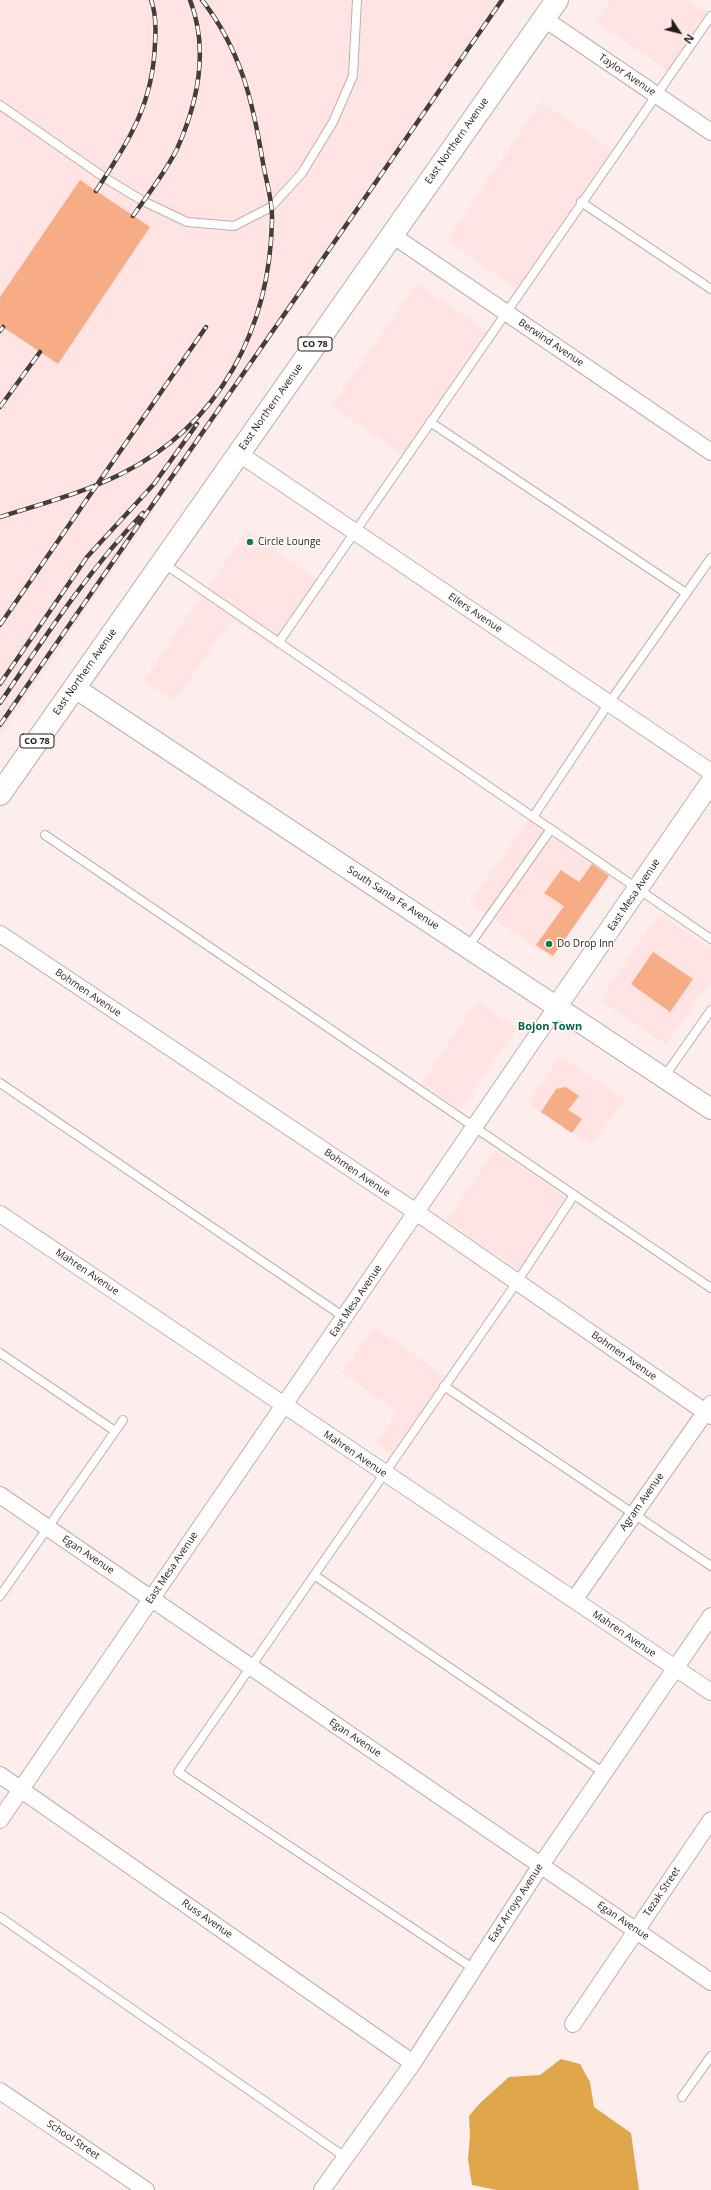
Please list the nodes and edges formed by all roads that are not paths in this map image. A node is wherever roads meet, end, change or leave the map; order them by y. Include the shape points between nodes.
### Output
1 (357, 0) edge
2 (556, 0) edge
3 (711, 16) edge
4 (544, 18) junction
5 (656, 94) junction
6 (0, 105) edge
7 (711, 132) edge
8 (581, 202) junction
9 (392, 235) junction
10 (711, 289) edge
11 (505, 312) junction
12 (430, 422) junction
13 (711, 452) edge
14 (238, 453) junction
15 (355, 532) junction
16 (711, 558) edge
17 (162, 562) junction
18 (686, 593) junction
19 (279, 642) junction
20 (75, 688) junction
21 (609, 704) junction
22 (709, 785) edge
23 (0, 794) edge
24 (534, 817) junction
25 (551, 829) junction
26 (45, 835) dead end
27 (638, 889) junction
28 (0, 934) edge
29 (711, 939) edge
30 (468, 947) junction
31 (557, 1006) junction
32 (711, 1010) edge
33 (664, 1078) junction
34 (0, 1083) edge
35 (711, 1109) edge
36 (475, 1127) junction
37 (574, 1195) junction
38 (416, 1212) junction
39 (0, 1214) edge
40 (517, 1282) junction
41 (711, 1288) edge
42 (344, 1317) junction
43 (0, 1353) edge
44 (444, 1386) junction
45 (284, 1406) junction
46 (709, 1411) edge
47 (123, 1420) dead end
48 (116, 1431) junction
49 (384, 1473) junction
50 (0, 1495) edge
51 (634, 1515) junction
52 (48, 1528) junction
53 (711, 1566) edge
54 (314, 1575) junction
55 (0, 1596) edge
56 (152, 1598) junction
57 (574, 1600) junction
58 (711, 1616) edge
59 (251, 1666) junction
60 (676, 1668) junction
61 (711, 1692) edge
62 (604, 1773) junction
63 (0, 1775) edge
64 (21, 1789) junction
65 (0, 1820) edge
66 (711, 1820) edge
67 (541, 1865) junction
68 (0, 1917) edge
69 (636, 1931) junction
70 (474, 1969) junction
71 (711, 1982) edge
72 (572, 2024) dead end
73 (711, 2056) edge
74 (413, 2062) junction
75 (0, 2091) edge
76 (682, 2097) dead end
77 (346, 2157) junction
78 (146, 2190) edge
79 (322, 2190) edge

1 - 6 lane via 352,76 333,122 297,179 270,207 234,226 187,222 143,201 105,178
2 - 4 main road, East Northern Avenue / CO 78
3 - 5 lane
4 - 5 street, Taylor Avenue
4 - 9 main road, East Northern Avenue / CO 78
5 - 7 street, Taylor Avenue
5 - 8 lane
8 - 10 lane
8 - 11 lane
9 - 11 street, Berwind Avenue
9 - 14 main road, East Northern Avenue / CO 78
11 - 12 lane
11 - 13 street, Berwind Avenue
12 - 15 lane
12 - 18 lane
14 - 15 street, Eilers Avenue
14 - 17 main road, East Northern Avenue / CO 78
15 - 19 lane
15 - 21 street, Eilers Avenue
16 - 18 lane
17 - 19 lane
17 - 20 main road, East Northern Avenue / CO 78
18 - 21 lane
19 - 24 lane
20 - 23 main road, East Northern Avenue / CO 78
20 - 30 street, South Santa Fe Avenue
21 - 22 street, Eilers Avenue
21 - 24 lane
22 - 27 street, East Mesa Avenue
24 - 25 lane
25 - 27 lane
25 - 30 lane
26 - 36 lane
27 - 29 lane
27 - 31 street, East Mesa Avenue
28 - 38 street, Bohmen Avenue
30 - 31 street, South Santa Fe Avenue
31 - 33 street, South Santa Fe Avenue
31 - 36 street, East Mesa Avenue
32 - 33 lane
33 - 35 street, South Santa Fe Avenue
34 - 42 lane
36 - 37 lane
36 - 38 street, East Mesa Avenue
37 - 40 lane
37 - 41 lane
38 - 40 street, Bohmen Avenue
38 - 42 street, East Mesa Avenue
39 - 45 street, Mahren Avenue
40 - 44 lane
40 - 46 street, Bohmen Avenue
42 - 45 street, East Mesa Avenue
43 - 48 lane
44 - 49 lane
44 - 51 lane
45 - 49 street, Mahren Avenue
45 - 56 street, East Mesa Avenue
46 - 51 street, Agram Avenue
47 - 48 lane
48 - 52 lane
49 - 54 lane
49 - 57 street, Mahren Avenue
50 - 52 street, Egan Avenue
51 - 53 lane
51 - 57 street, Agram Avenue
52 - 55 lane
52 - 56 street, Egan Avenue
54 - 59 lane
54 - 62 lane
56 - 59 street, Egan Avenue
56 - 64 street, East Mesa Avenue
57 - 60 street, Mahren Avenue
58 - 60 street, East Arroyo Avenue
59 - 67 street, Egan Avenue
59 - 70 lane via 178,1772
60 - 61 street, Mahren Avenue
60 - 62 street, East Arroyo Avenue
62 - 67 street, East Arroyo Avenue
63 - 64 street, Russ Avenue
64 - 65 street, East Mesa Avenue
64 - 74 street, Russ Avenue
66 - 69 street, Tezak Street
67 - 69 street, Egan Avenue
67 - 70 street, East Arroyo Avenue
68 - 77 lane
69 - 71 street, Egan Avenue
69 - 72 street, Tezak Street
70 - 74 street, East Arroyo Avenue
73 - 76 lane
74 - 77 street, East Arroyo Avenue
75 - 78 street, School Street
77 - 79 street, East Arroyo Avenue

